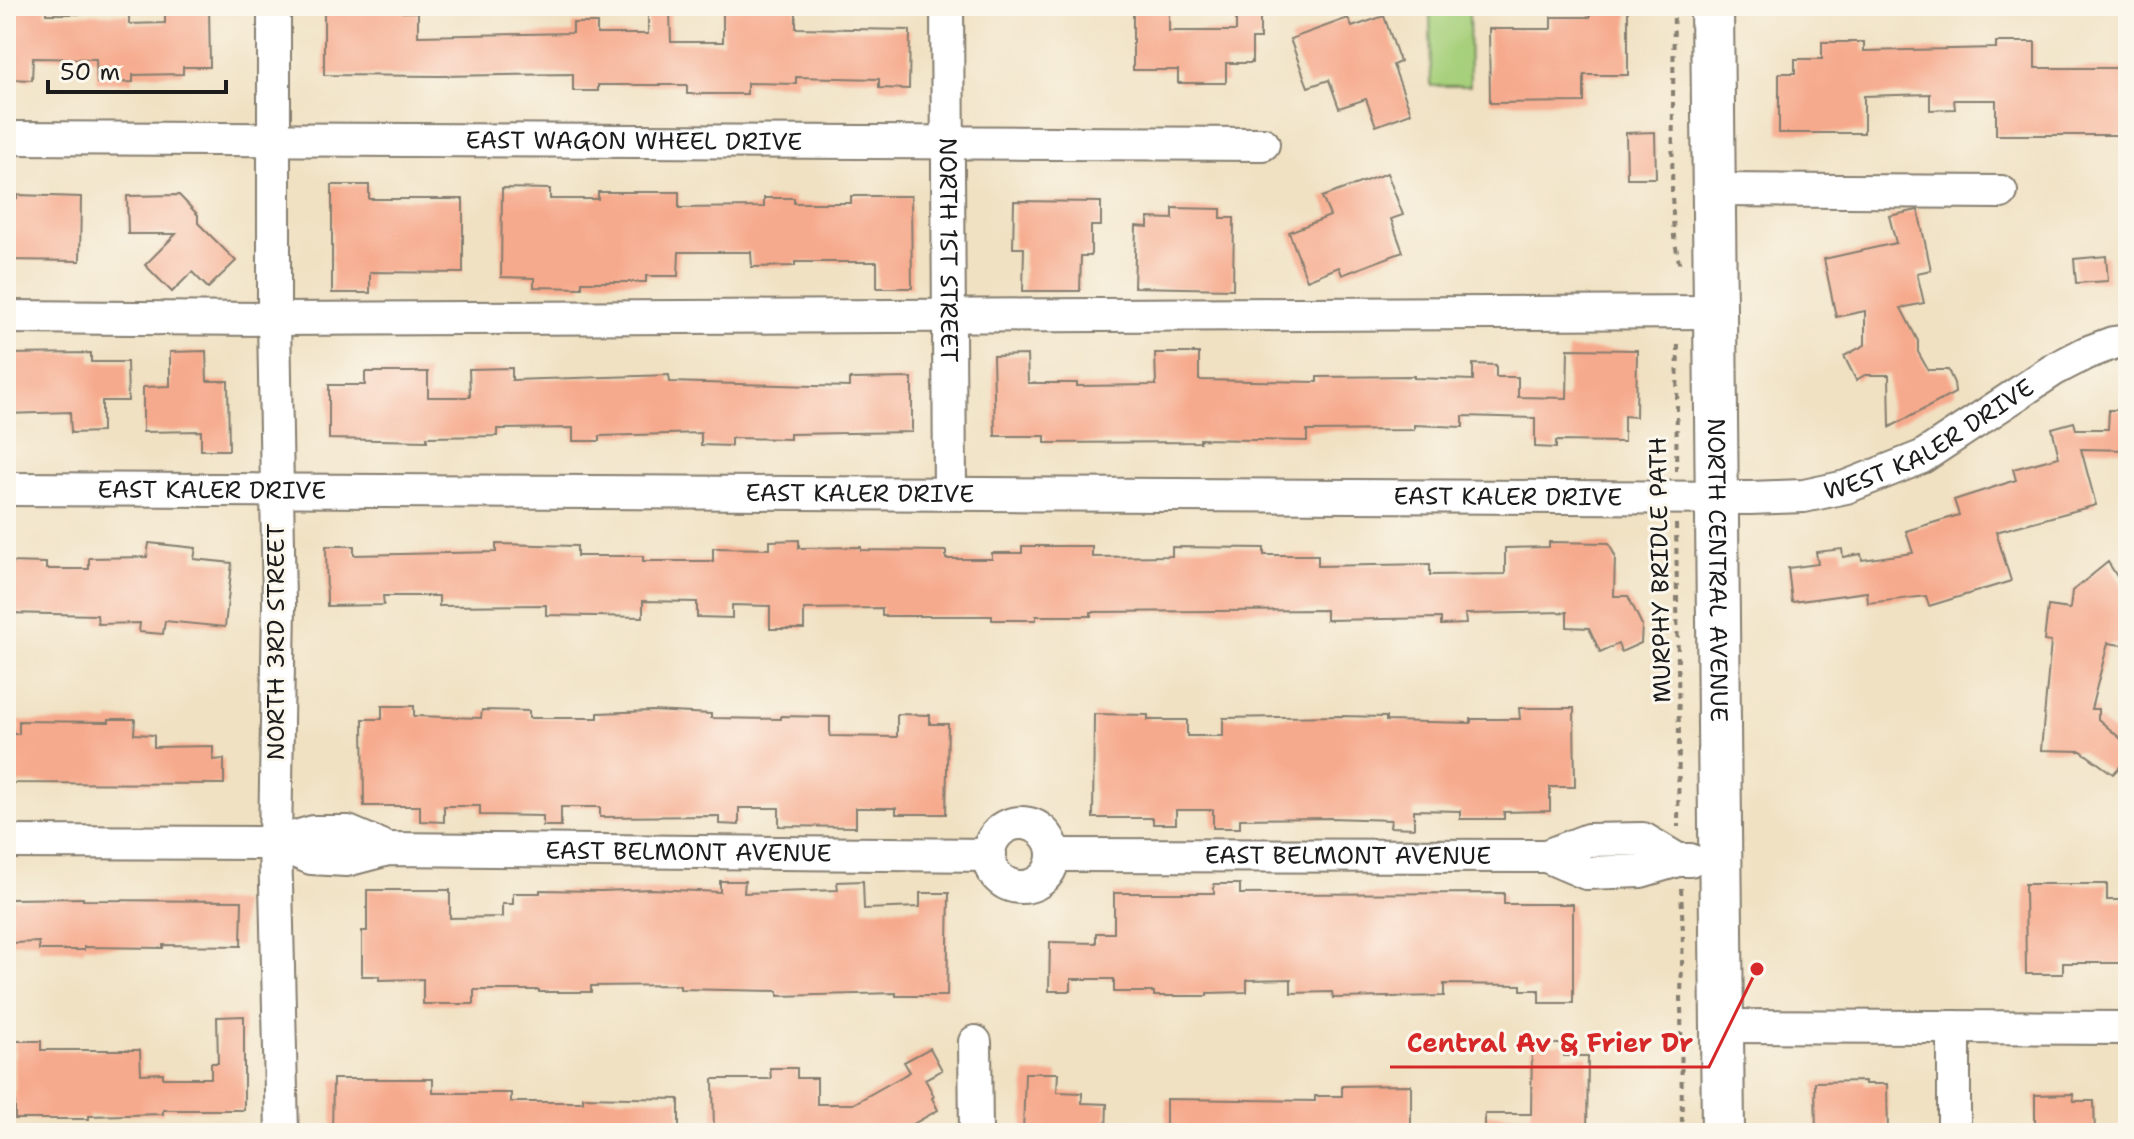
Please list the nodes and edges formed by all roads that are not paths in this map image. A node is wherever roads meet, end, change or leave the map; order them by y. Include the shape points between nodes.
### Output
1 (274, 6) edge
2 (947, 6) edge
3 (1712, 6) edge
4 (6, 138) edge
5 (275, 139) junction
6 (948, 143) junction
7 (1263, 144) dead end
8 (1714, 190) junction
9 (2001, 192) dead end
10 (1697, 312) junction
11 (949, 316) junction
12 (6, 317) edge
13 (274, 319) junction
14 (2128, 341) edge
15 (6, 489) edge
16 (276, 490) junction
17 (950, 493) junction
18 (1696, 497) junction
19 (6, 842) edge
20 (275, 843) junction
21 (1719, 860) junction
22 (1721, 1026) junction
23 (1954, 1027) junction
24 (2128, 1028) edge
25 (975, 1042) dead end
26 (282, 1133) edge
27 (976, 1133) edge
28 (1723, 1133) edge
29 (1954, 1133) edge

1 - 5 street, NORTH 3RD STREET
2 - 6 street, NORTH 1ST STREET
3 - 8 main road, NORTH CENTRAL AVENUE
4 - 5 street, EAST WAGON WHEEL DRIVE
5 - 6 street, EAST WAGON WHEEL DRIVE
5 - 13 street, NORTH 3RD STREET
6 - 7 street, EAST WAGON WHEEL DRIVE
6 - 11 street, NORTH 1ST STREET
8 - 9 street
8 - 10 main road, NORTH CENTRAL AVENUE
10 - 11 street
10 - 18 main road, NORTH CENTRAL AVENUE
11 - 13 street
11 - 17 street, NORTH 1ST STREET
12 - 13 street
13 - 16 street, NORTH 3RD STREET
14 - 18 street, WEST KALER DRIVE via 2055,369 1922,457 1858,482 1804,496
15 - 16 street, EAST KALER DRIVE
16 - 17 street, EAST KALER DRIVE
16 - 20 street, NORTH 3RD STREET
17 - 18 street, EAST KALER DRIVE
18 - 21 main road, NORTH CENTRAL AVENUE
19 - 20 street, EAST BELMONT AVENUE
20 - 21 street, EAST BELMONT AVENUE via 313,832 348,832 388,849 990,855 989,864 1000,880 1016,887 1035,885 1049,873 1054,855 1546,856 1586,873
20 - 26 street, NORTH 3RD STREET
21 - 22 main road, NORTH CENTRAL AVENUE
22 - 23 street
22 - 28 main road, NORTH CENTRAL AVENUE
23 - 24 street
23 - 29 street
25 - 27 street

